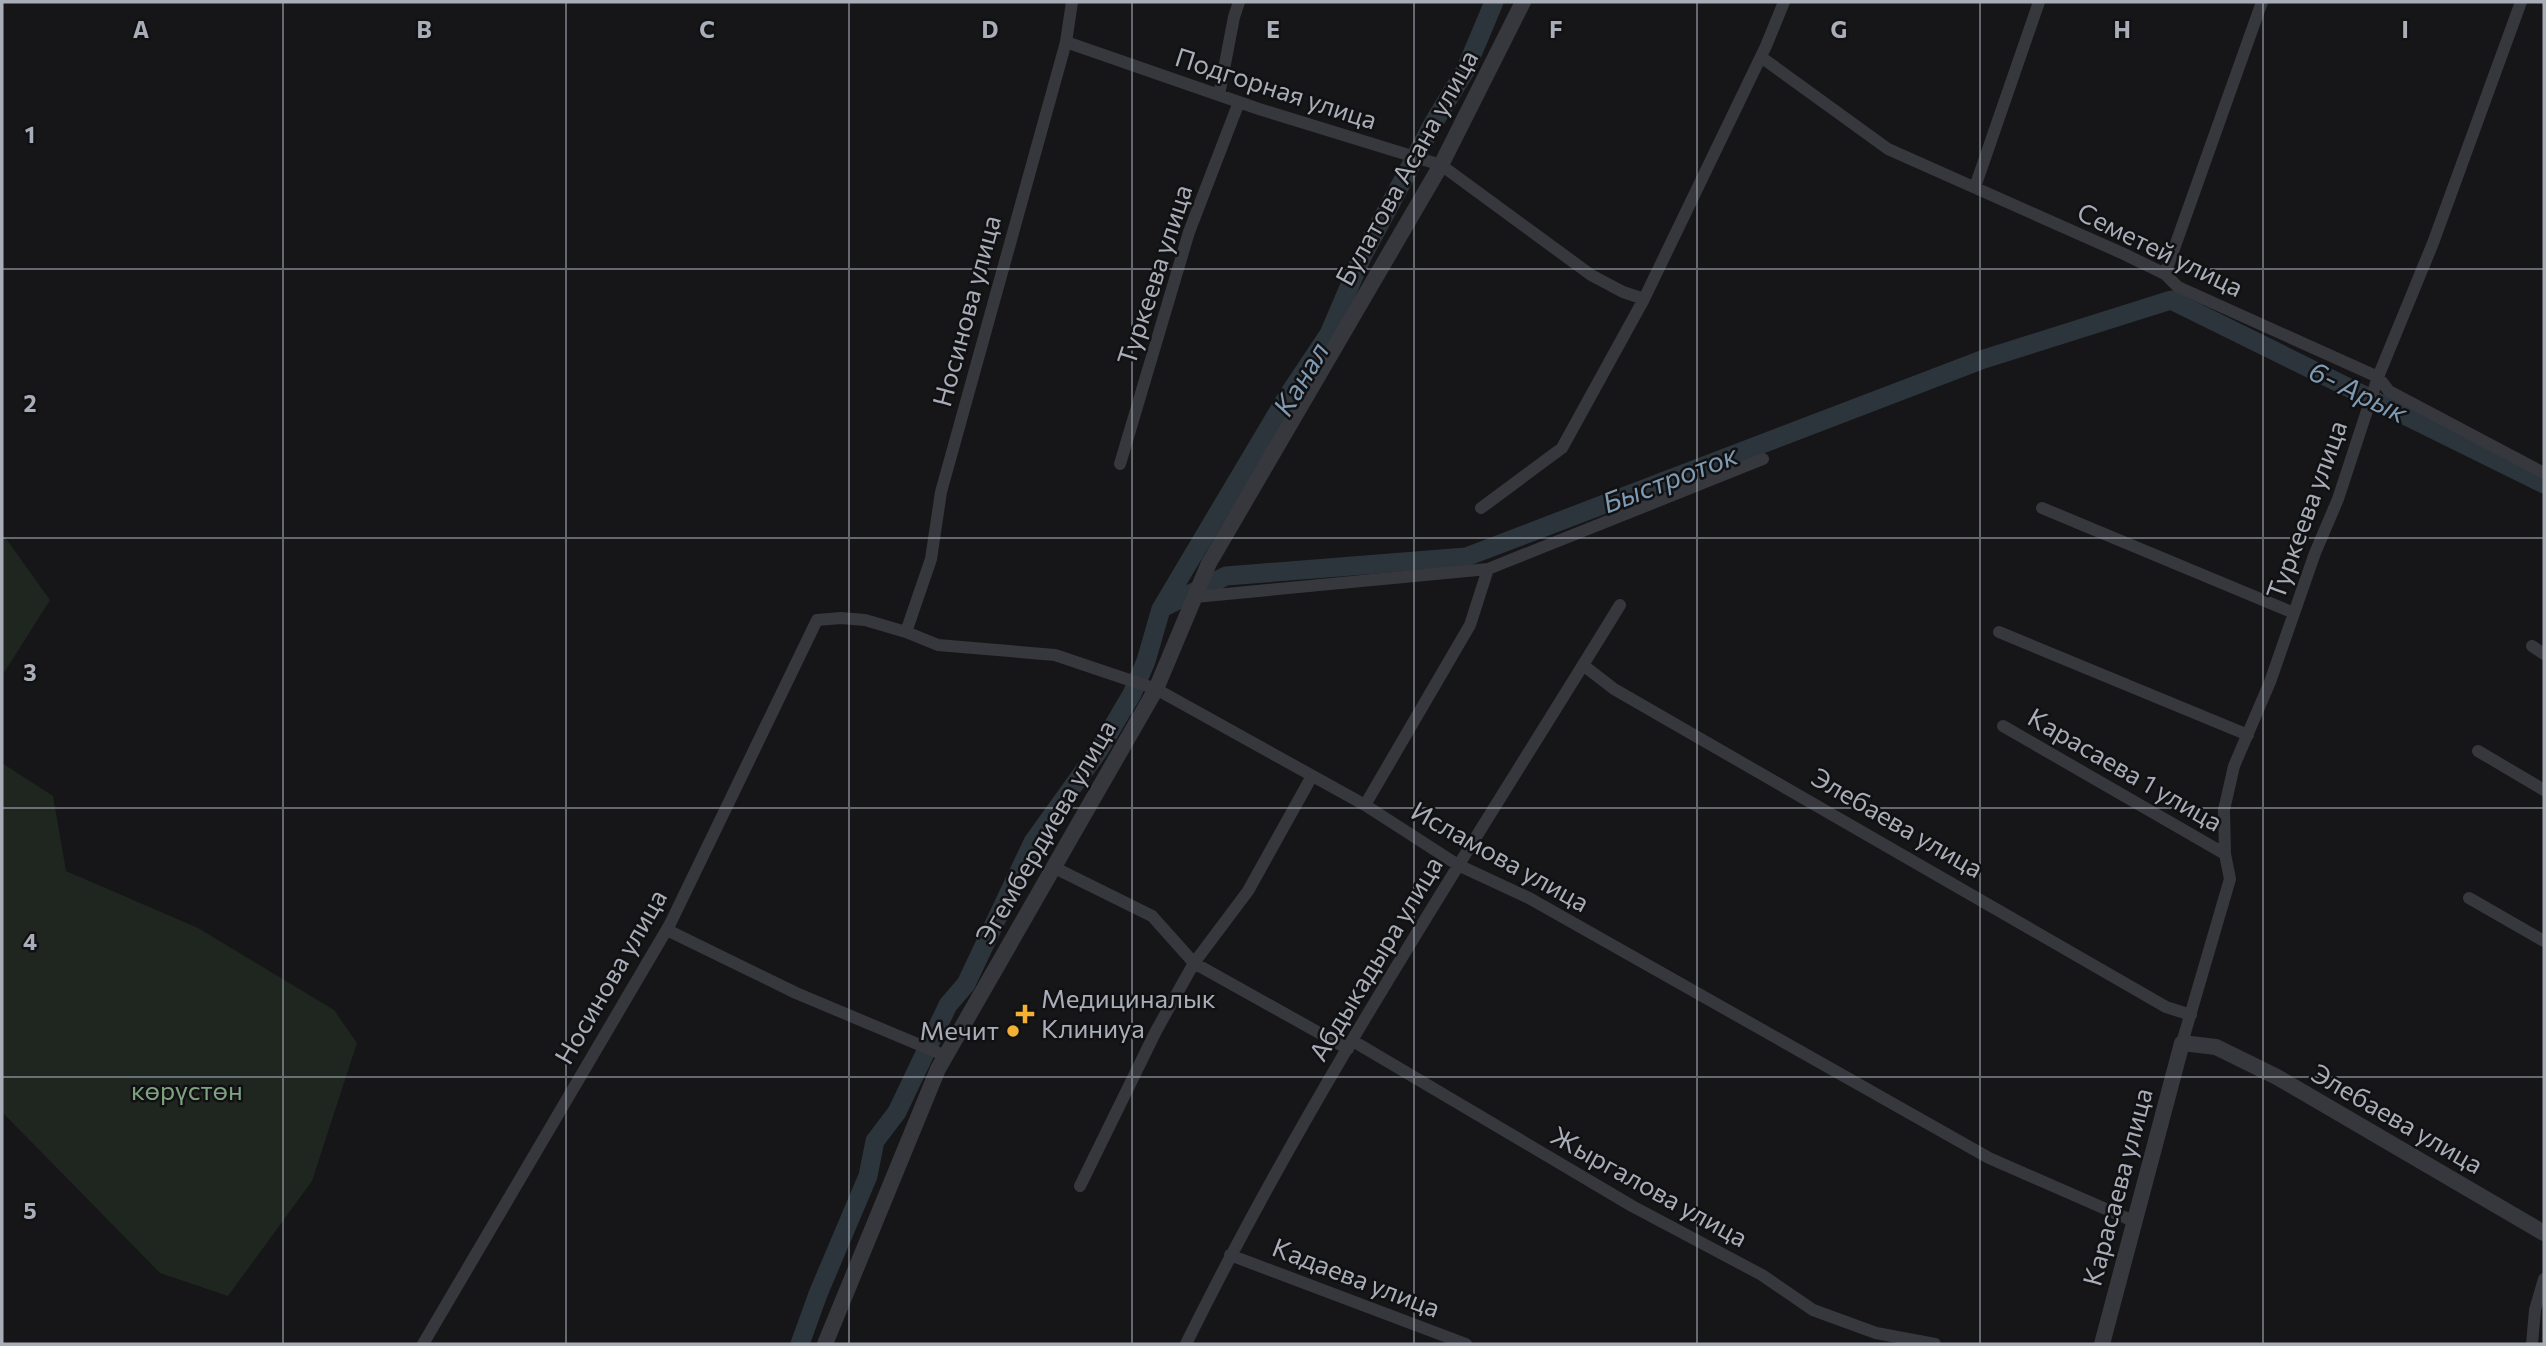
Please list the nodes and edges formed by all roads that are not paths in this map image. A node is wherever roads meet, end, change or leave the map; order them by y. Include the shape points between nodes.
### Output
1 (1072, 2) edge
2 (1239, 2) edge
3 (1523, 2) edge
4 (1784, 2) edge
5 (2039, 2) edge
6 (2262, 2) edge
7 (2521, 2) edge
8 (1066, 42) junction
9 (1761, 57) junction
10 (1219, 95) junction
11 (1238, 102) junction
12 (1441, 165) junction
13 (1975, 187) junction
14 (2165, 274) junction
15 (1644, 299) junction
16 (1332, 355) joint
17 (2378, 377) junction
18 (1763, 459) dead end
19 (1120, 464) dead end
20 (2544, 473) edge
21 (1481, 508) dead end
22 (2042, 509) dead end
23 (1488, 569) junction
24 (1195, 597) junction
25 (1620, 605) dead end
26 (2294, 613) junction
27 (817, 620) joint
28 (906, 632) junction
29 (1999, 632) dead end
30 (2532, 646) dead end
31 (2544, 653) edge
32 (1583, 665) junction
33 (1156, 690) junction
34 (2003, 726) dead end
35 (2248, 734) junction
36 (2478, 751) dead end
37 (1312, 776) junction
38 (2544, 790) edge
39 (1365, 805) junction
40 (2225, 854) junction
41 (1458, 865) junction
42 (1053, 867) junction
43 (2469, 898) dead end
44 (667, 930) junction
45 (2544, 941) edge
46 (1194, 963) junction
47 (2190, 1015) junction
48 (2182, 1043) junction
49 (1351, 1045) junction
50 (946, 1056) junction
51 (1080, 1186) dead end
52 (2133, 1221) junction
53 (2544, 1233) edge
54 (1230, 1255) junction
55 (2544, 1279) edge
56 (423, 1344) edge
57 (825, 1344) edge
58 (1186, 1344) edge
59 (1466, 1344) edge
60 (1935, 1344) edge
61 (2102, 1344) edge
62 (2532, 1344) edge

1 - 8 street, Носинова улица
2 - 10 street
3 - 12 street, Булатова Асана улица
4 - 9 street
5 - 13 street
6 - 14 street
7 - 17 street, Туркеева улица
8 - 10 street, Подгорная улица
8 - 28 street, Носинова улица via 941,492 930,559
9 - 13 street, Семетей улица via 1888,149
9 - 15 street
10 - 11 street, Подгорная улица
11 - 12 street, Подгорная улица
11 - 19 street, Туркеева улица via 1189,232
12 - 15 street, Подгорная улица via 1591,275
12 - 16 street, Булатова Асана улица
13 - 14 street, Семетей улица
14 - 17 street, Семетей улица via 2178,287
15 - 21 street via 1562,448
16 - 24 street, Эгембердиева улица via 1209,563
17 - 20 street, Семетей улица via 2389,391
17 - 26 street, Туркеева улица
18 - 23 street
22 - 26 street
23 - 24 street
23 - 39 street via 1470,625
24 - 33 street, Эгембердиева улица
25 - 32 street, Абдыкадыра улица
26 - 35 street, Туркеева улица
27 - 28 street, Исламова улица via 865,620
27 - 44 street, Носинова улица
28 - 33 street, Исламова улица via 938,645 1055,655
29 - 35 street
30 - 31 street
32 - 41 street, Абдыкадыра улица
32 - 47 street, Элебаева улица via 1615,689 2076,956 2166,1007
33 - 37 street, Исламова улица
33 - 42 street, Эгембердиева улица
34 - 40 street, Карасаева 1 улица
35 - 40 street, Туркеева улица via 2234,766 2224,810
36 - 38 street
37 - 39 street, Исламова улица
37 - 46 street via 1248,891
39 - 41 street, Исламова улица
40 - 47 street, Туркеева улица via 2230,879
41 - 49 street, Абдыкадыра улица
41 - 52 street, Исламова улица via 1529,898 1989,1158
42 - 46 street, Жыргалова улица via 1152,916
42 - 50 street, Эгембердиева улица
43 - 45 street
44 - 50 street via 796,993
44 - 56 street, Носинова улица
46 - 49 street, Жыргалова улица
46 - 51 street
47 - 48 street, Туркеева улица
48 - 52 street, Карасаева улица
48 - 53 street, Элебаева улица via 2216,1047 2277,1077
49 - 54 street, Абдыкадыра улица
49 - 60 street, Жыргалова улица via 1762,1275 1813,1310 1876,1333
50 - 57 street, Эгембердиева улица
52 - 61 street, Карасаева улица
54 - 58 street, Абдыкадыра улица
54 - 59 street, Кадаева улица
55 - 62 street

